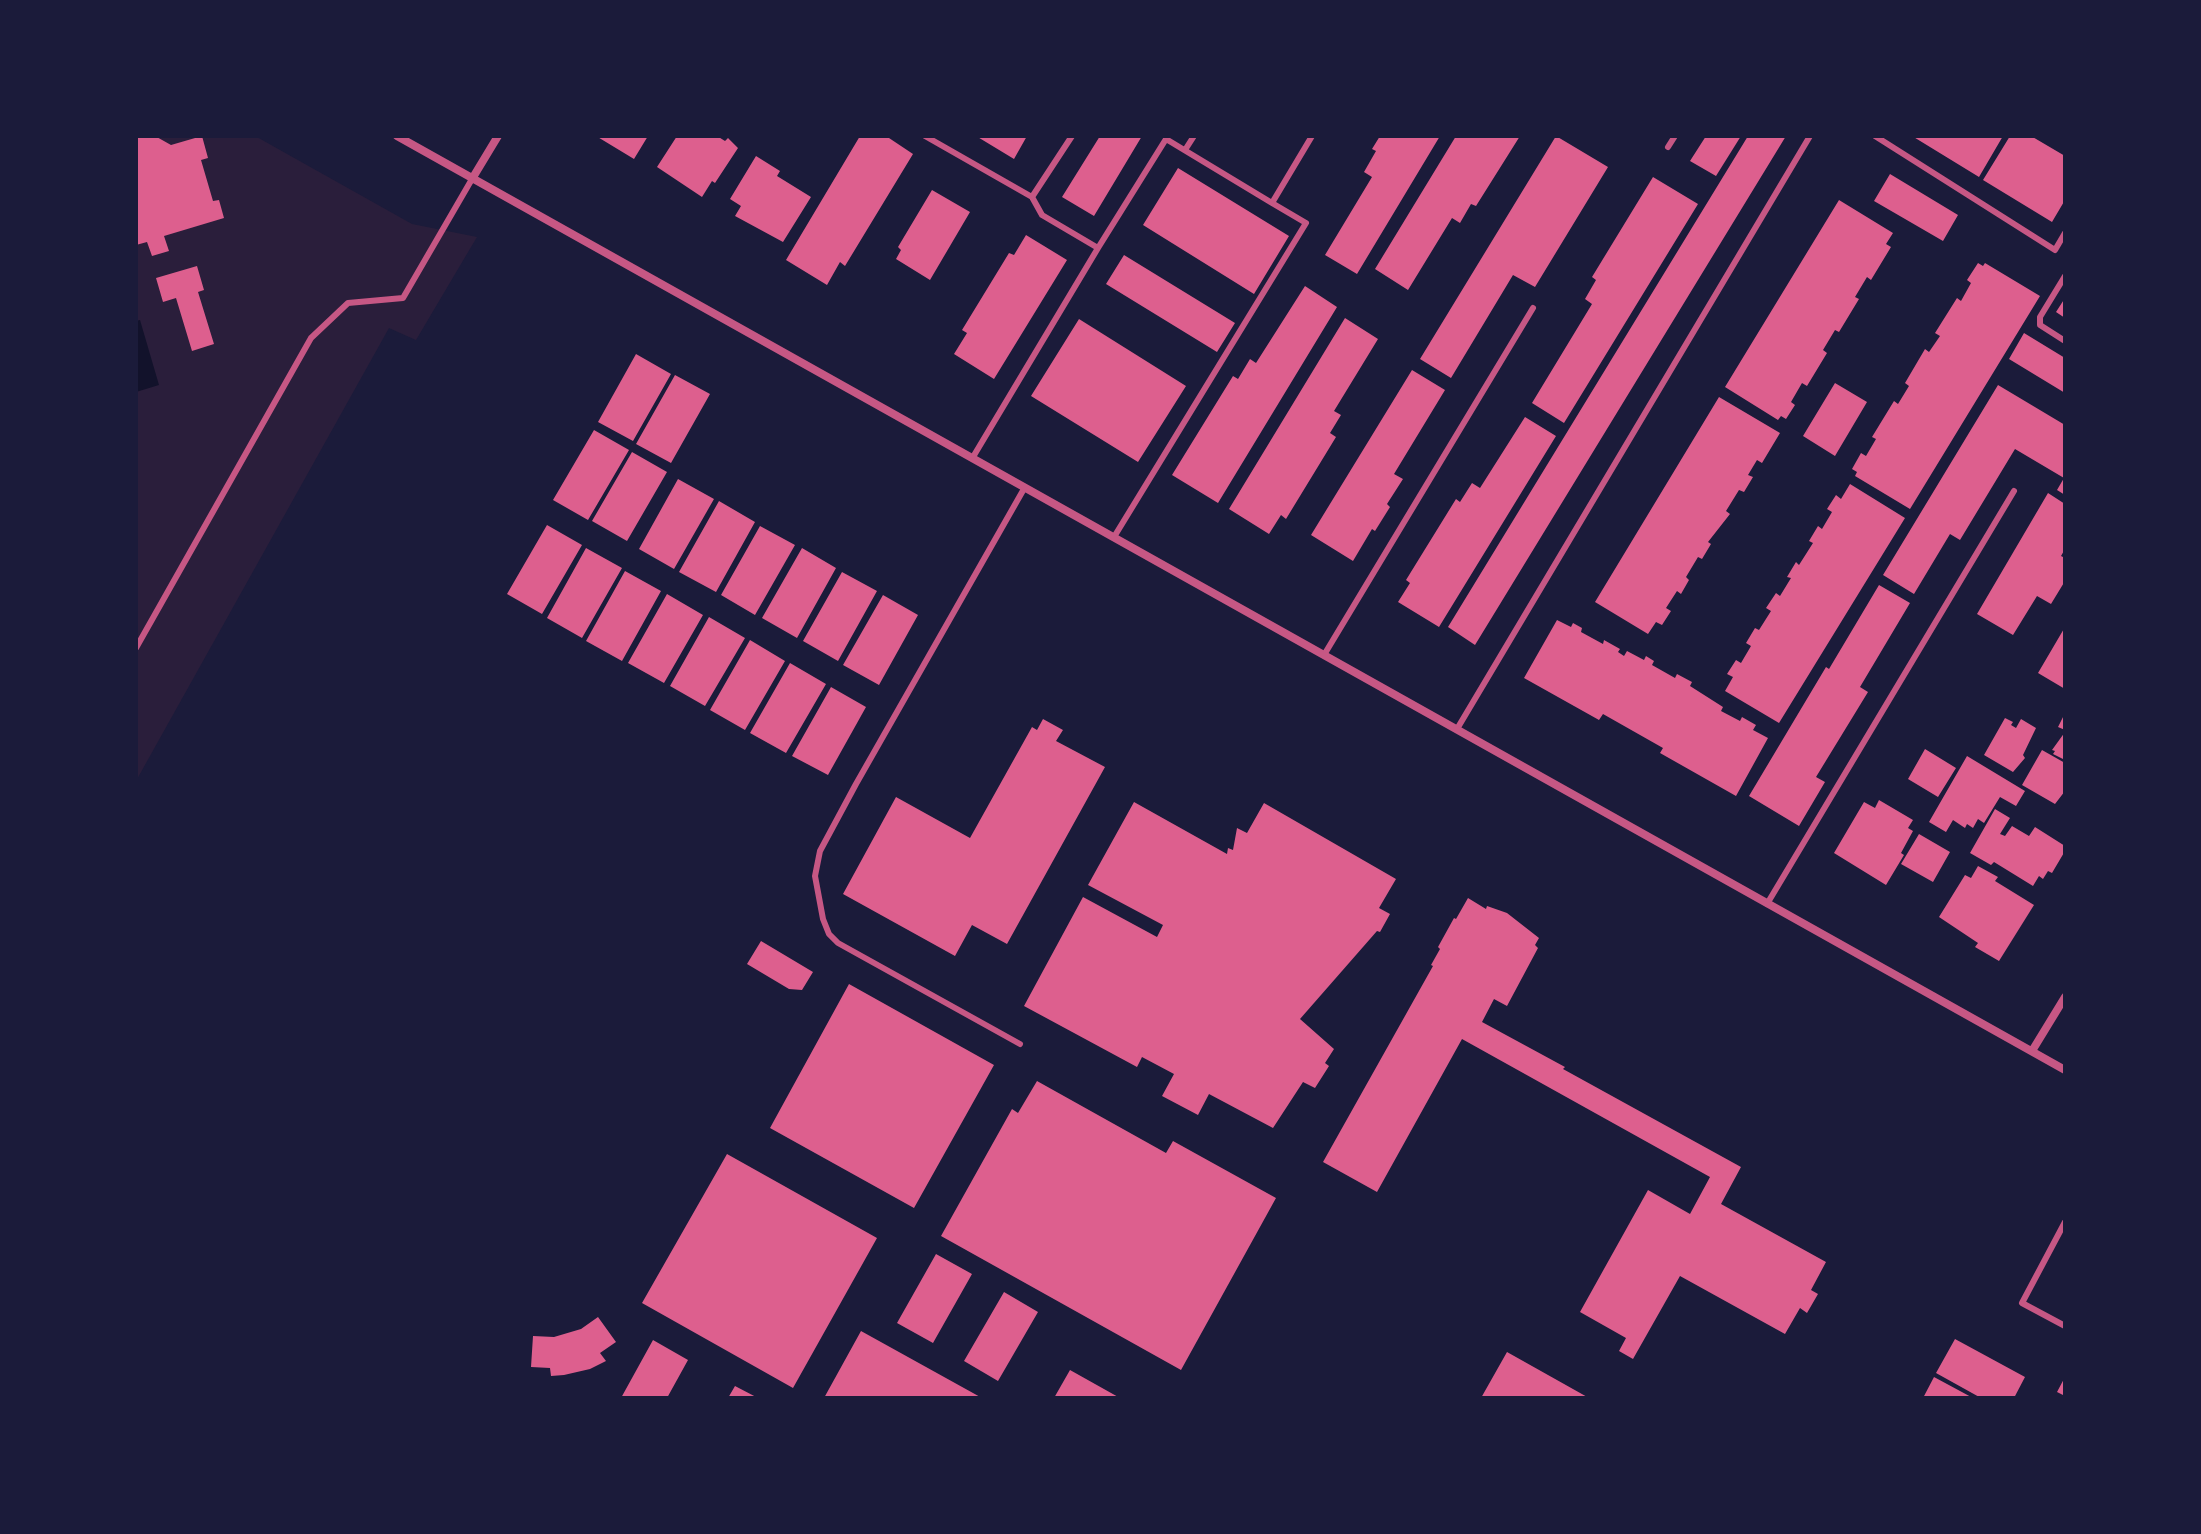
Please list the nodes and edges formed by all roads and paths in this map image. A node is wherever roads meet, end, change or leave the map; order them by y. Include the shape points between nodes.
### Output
1 (397, 136) edge
2 (498, 136) edge
3 (925, 136) edge
4 (1072, 136) edge
5 (1194, 136) edge
6 (1312, 136) edge
7 (1675, 136) edge
8 (1810, 136) edge
9 (1875, 136) edge
10 (1668, 147) dead end
11 (1185, 150) junction
12 (472, 179) junction
13 (1032, 197) junction
14 (1272, 203) junction
15 (2065, 233) edge
16 (1098, 248) junction
17 (2065, 276) edge
18 (1533, 308) dead end
19 (2065, 341) edge
20 (973, 457) junction
21 (1025, 487) junction
22 (2014, 491) dead end
23 (1114, 537) junction
24 (136, 648) edge
25 (1324, 655) junction
26 (1457, 729) junction
27 (1767, 904) junction
28 (2065, 997) edge
29 (1020, 1044) dead end
30 (2032, 1051) junction
31 (2065, 1070) edge
32 (2065, 1222) edge
33 (2065, 1326) edge

1 - 12 street
2 - 12 street
3 - 13 lane
4 - 13 lane
5 - 11 lane
6 - 14 lane
7 - 10 lane
8 - 26 lane
9 - 15 lane via 2055,250
11 - 14 lane
11 - 16 lane via 1166,139
12 - 20 street
12 - 24 lane via 403,298 348,303 311,338
13 - 16 lane via 1042,215
14 - 23 lane via 1306,223
16 - 20 lane
17 - 19 lane via 2040,317 2040,325
18 - 25 lane
20 - 21 street
21 - 23 street
21 - 29 lane via 842,810 820,851 815,876 823,919 838,943
22 - 27 lane
23 - 25 street
25 - 26 street
26 - 27 street
27 - 30 street
28 - 30 street
30 - 31 street
32 - 33 lane via 2022,1303

